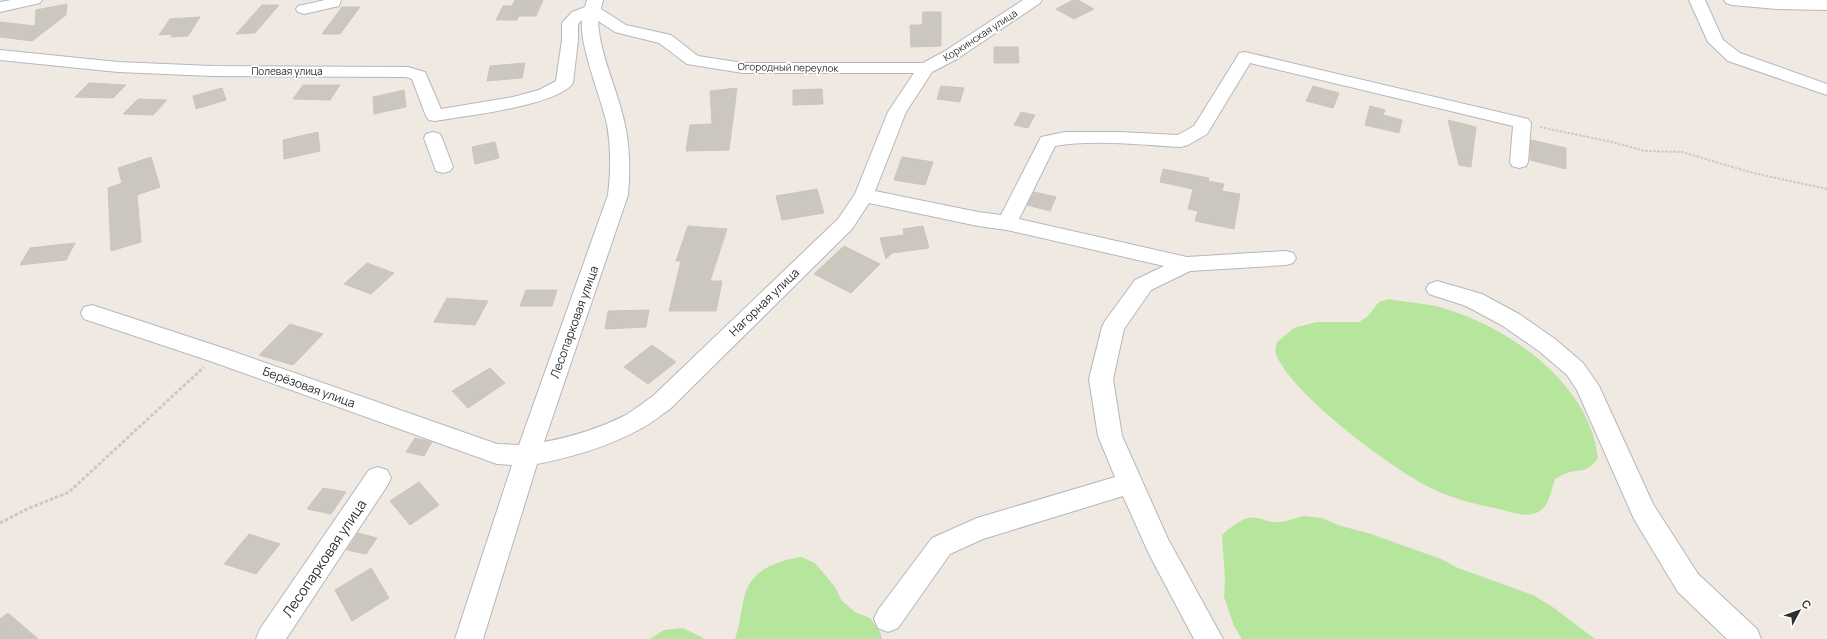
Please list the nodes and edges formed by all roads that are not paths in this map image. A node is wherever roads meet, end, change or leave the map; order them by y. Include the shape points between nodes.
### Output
1 (34, 0) edge
2 (334, 0) edge
3 (1034, 0) edge
4 (1697, 0) edge
5 (1732, 0) edge
6 (594, 5) edge
7 (1827, 5) edge
8 (0, 7) edge
9 (304, 9) dead end
10 (0, 54) edge
11 (926, 68) junction
12 (1827, 90) edge
13 (433, 138) dead end
14 (1519, 162) dead end
15 (443, 167) dead end
16 (864, 195) junction
17 (1007, 223) junction
18 (1286, 258) dead end
19 (1187, 264) junction
20 (1437, 289) dead end
21 (92, 313) dead end
22 (527, 456) junction
23 (378, 478) dead end
24 (1130, 483) junction
25 (888, 619) dead end
26 (270, 639) edge
27 (469, 639) edge
28 (1209, 639) edge
29 (1747, 639) edge

1 - 8 street
2 - 9 street
3 - 11 street, Коркинская улица via 951,55
4 - 12 street via 1716,42 1734,57
5 - 7 street
6 - 10 street, Полевая улица via 570,22 570,46 564,83 545,94 436,116 419,76 408,72 212,71 118,67
6 - 11 street, Огородный переулок via 621,28 665,39 693,60 743,68
6 - 22 street, Лесопарковая улица via 590,22 593,44 616,126 620,152 618,196
11 - 16 street, Нагорная улица via 897,112
13 - 15 street
14 - 17 street via 1522,122 1245,57 1201,130 1181,141 1112,138 1065,138 1048,141
16 - 17 street
16 - 22 street, Нагорная улица via 845,224 662,402 635,421 606,434 562,449
17 - 19 street
18 - 19 street
19 - 24 street via 1143,285 1113,327 1101,379 1110,436
20 - 29 street via 1474,300 1511,320 1547,344 1575,369 1587,386 1643,511 1688,584
21 - 22 street, Берёзовая улица via 497,454
22 - 27 street, Лесопарковая улица
23 - 26 street, Лесопарковая улица
24 - 25 street via 977,529 941,546
24 - 28 street via 1158,546

